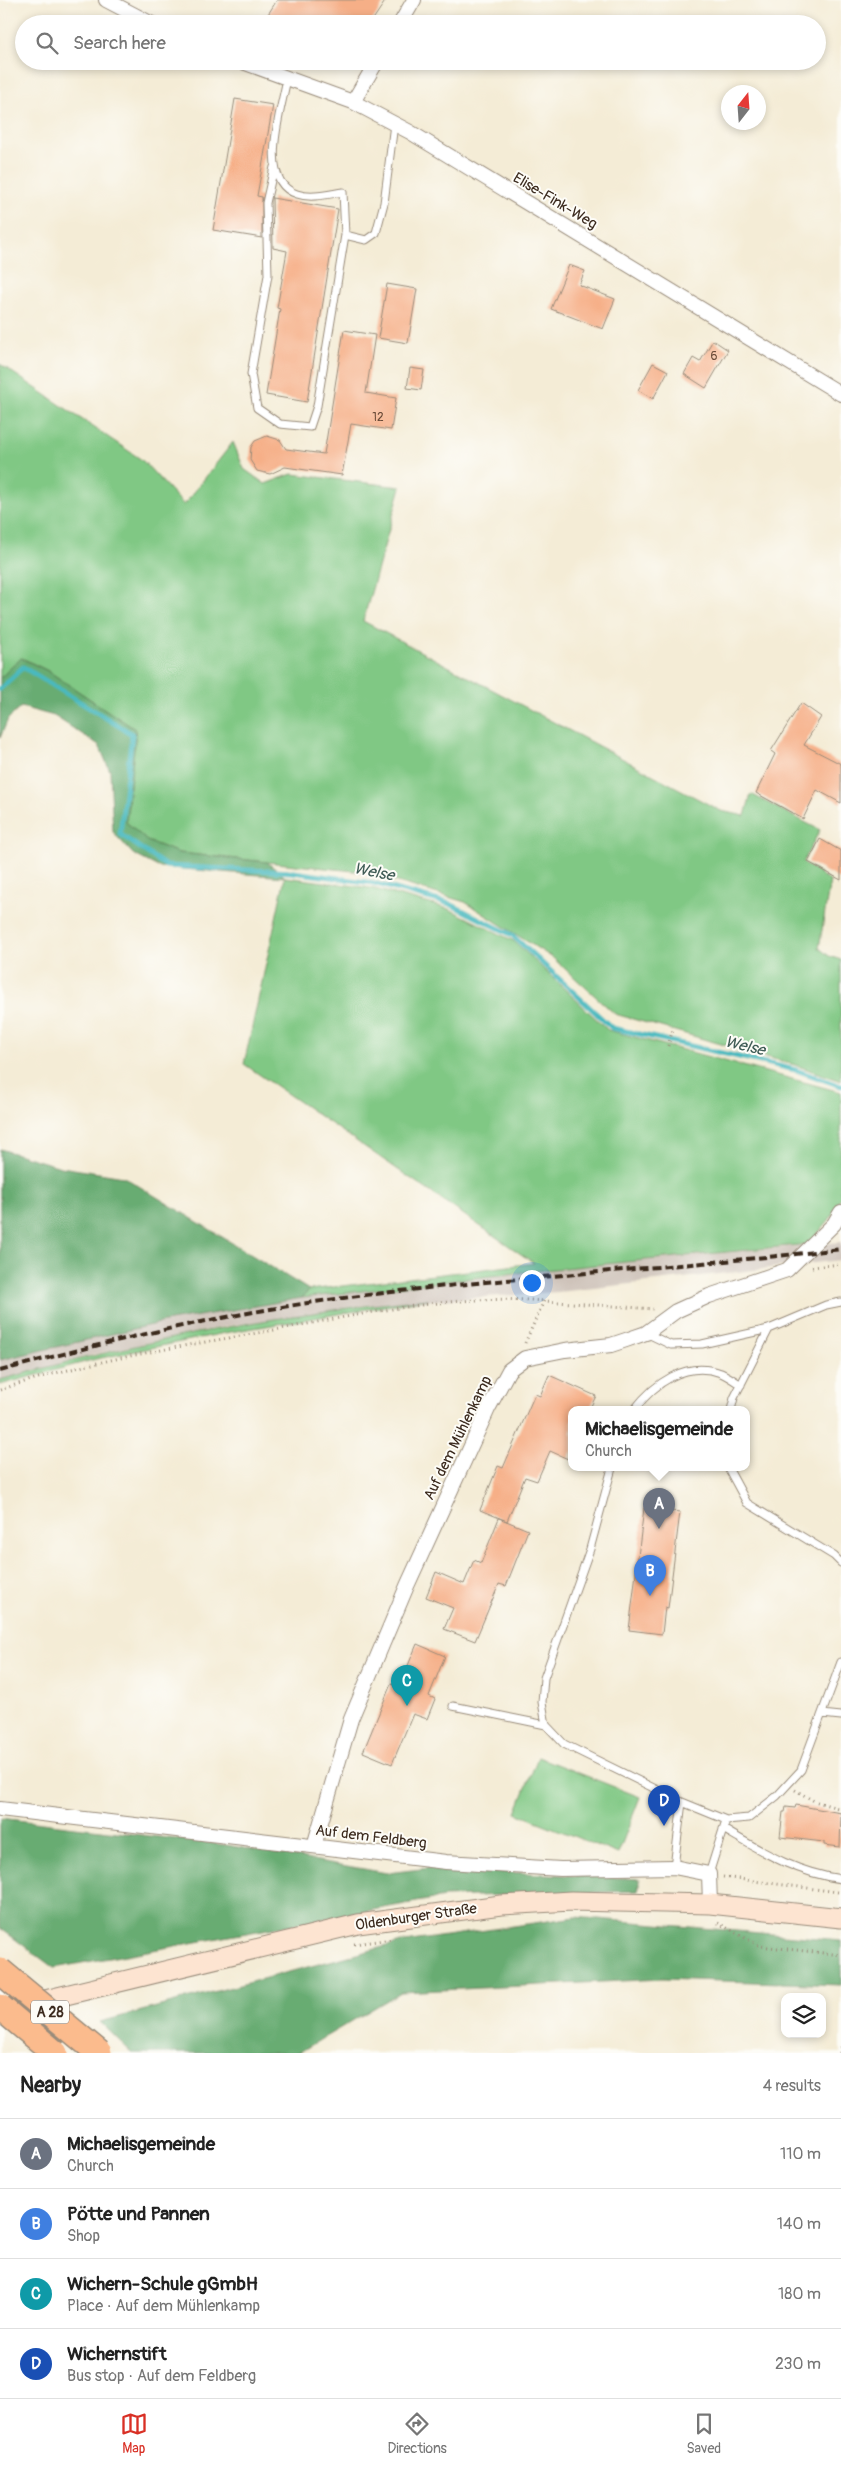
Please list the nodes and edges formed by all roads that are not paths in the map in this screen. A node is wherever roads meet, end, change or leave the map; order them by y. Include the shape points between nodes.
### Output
1 (106, 0) edge
2 (414, 0) edge
3 (135, 15) edge
4 (405, 15) edge
5 (265, 70) edge
6 (372, 70) edge
7 (287, 78) junction
8 (353, 102) junction
9 (394, 123) junction
10 (274, 168) junction
11 (345, 235) junction
12 (841, 394) edge
13 (841, 1212) edge
14 (841, 1302) edge
15 (770, 1329) junction
16 (646, 1333) junction
17 (741, 1385) junction
18 (637, 1406) edge
19 (733, 1406) edge
20 (611, 1471) edge
21 (730, 1471) edge
22 (841, 1563) edge
23 (841, 1662) edge
24 (453, 1706) dead end
25 (822, 1714) junction
26 (841, 1716) edge
27 (546, 1725) junction
28 (682, 1802) junction
29 (0, 1809) edge
30 (726, 1820) junction
31 (724, 1829) junction
32 (314, 1846) junction
33 (674, 1867) junction
34 (710, 1874) junction
35 (841, 1879) edge
36 (710, 1904) junction
37 (841, 1918) edge
38 (0, 1971) edge
39 (0, 2006) edge
40 (0, 2011) edge
41 (54, 2053) edge
42 (99, 2053) edge

1 - 3 street
2 - 4 street
5 - 7 street, Elise-Fink-Weg
6 - 8 street
7 - 8 street, Elise-Fink-Weg
7 - 10 lane via 272,158
8 - 9 street, Elise-Fink-Weg
9 - 11 lane via 384,203 376,234 366,240
9 - 12 street, Elise-Fink-Weg
10 - 11 lane via 284,189 298,195 343,192
10 - 11 lane via 266,203 268,275 251,374 256,408 280,424 310,427 318,406
13 - 16 street via 829,1230 787,1270 709,1296 676,1311
14 - 15 lane via 826,1305
15 - 16 lane via 694,1345 671,1345
15 - 17 lane
16 - 32 street, Auf dem Mühlenkamp via 611,1344 525,1358 509,1370 407,1586 352,1719
17 - 18 lane via 720,1373 696,1370 670,1376
17 - 19 lane
20 - 27 lane via 590,1549 544,1678 542,1702
21 - 22 lane via 747,1503
23 - 25 lane
24 - 27 lane
25 - 26 lane
25 - 30 lane via 801,1770 789,1784 749,1818
27 - 28 lane via 564,1744
28 - 30 lane
28 - 33 lane
29 - 32 street, Auf dem Feldberg
30 - 31 lane
31 - 34 lane
31 - 35 lane via 779,1862 815,1875
32 - 33 street, Auf dem Feldberg via 446,1862 561,1869
33 - 34 street, Auf dem Feldberg
34 - 36 street
36 - 37 main road, Oldenburger Straße
36 - 40 main road, Oldenburger Straße via 571,1901 430,1913 358,1924
38 - 42 highway, A 28, bridge
39 - 41 highway, A 28, bridge

